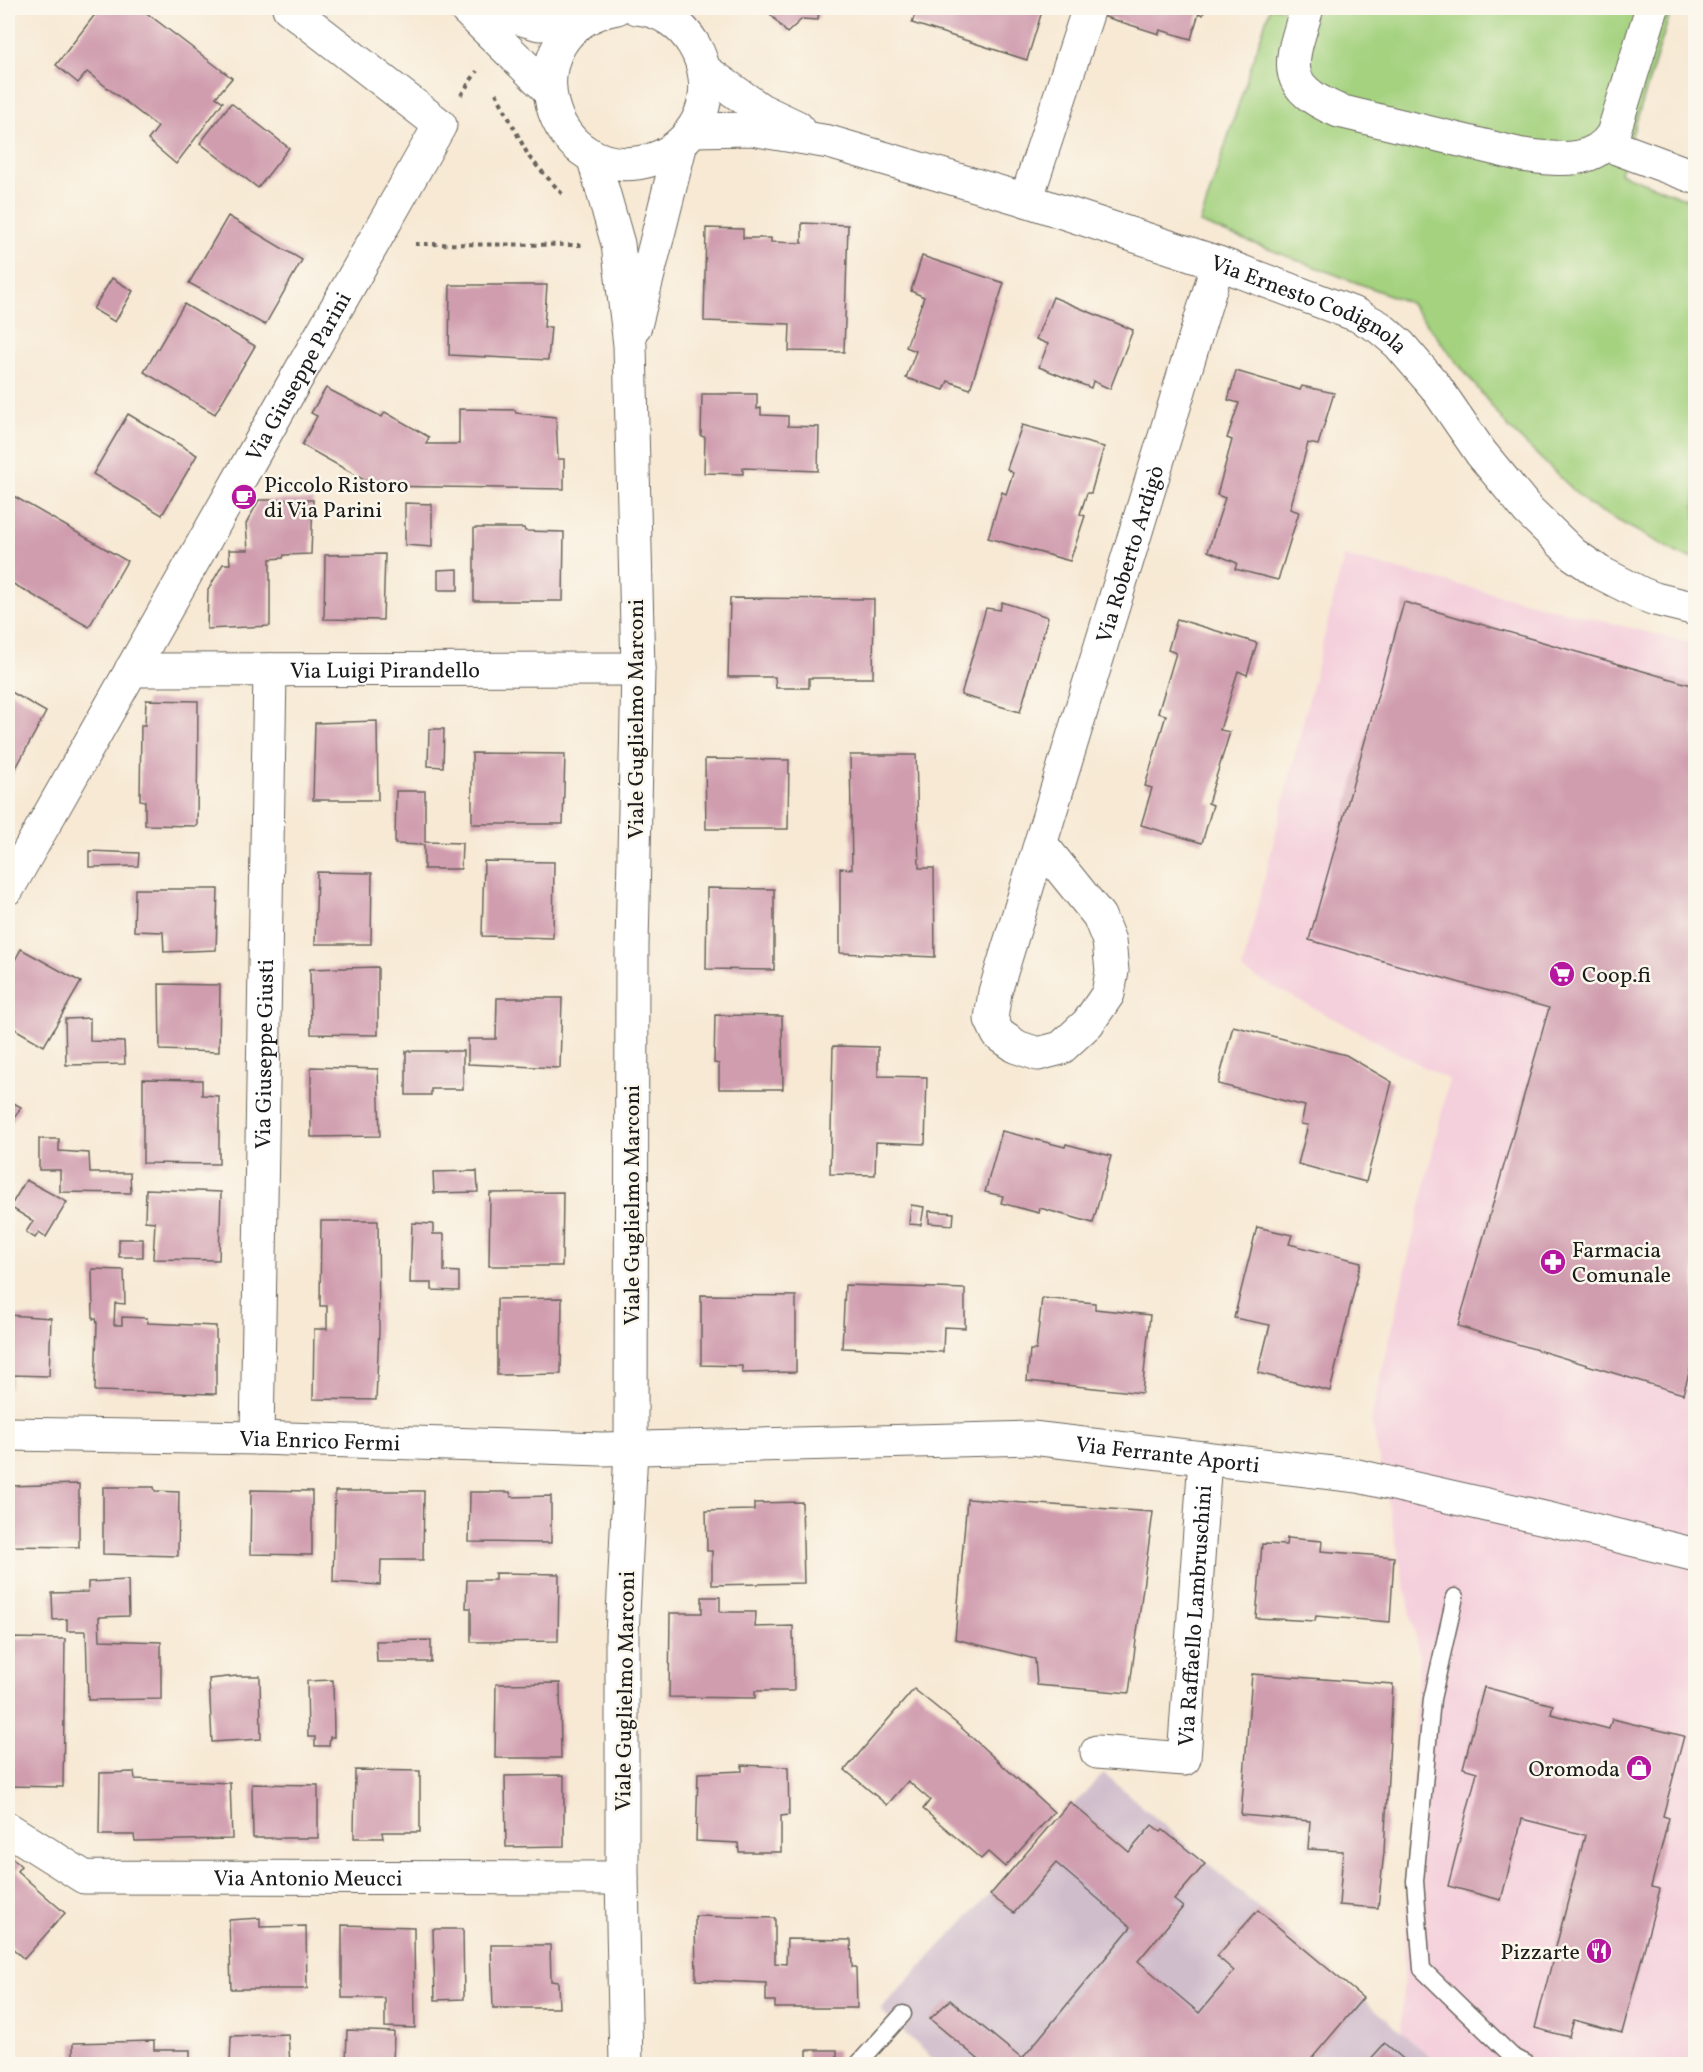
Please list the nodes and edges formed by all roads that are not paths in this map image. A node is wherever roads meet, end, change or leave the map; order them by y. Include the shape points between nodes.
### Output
1 (289, 8) edge
2 (465, 8) edge
3 (485, 8) edge
4 (637, 8) edge
5 (1089, 8) edge
6 (1307, 8) edge
7 (1652, 8) edge
8 (600, 12) edge
9 (667, 13) edge
10 (704, 70) junction
11 (548, 89) junction
12 (686, 136) junction
13 (829, 142) junction
14 (1606, 144) junction
15 (593, 156) junction
16 (1695, 177) edge
17 (1026, 200) junction
18 (1218, 263) junction
19 (630, 345) junction
20 (1695, 609) edge
21 (270, 669) junction
22 (638, 669) junction
23 (131, 670) junction
24 (1041, 844) junction
25 (8, 888) edge
26 (8, 1434) edge
27 (257, 1438) junction
28 (631, 1449) junction
29 (1204, 1458) junction
30 (1695, 1555) edge
31 (1455, 1596) dead end
32 (1097, 1752) dead end
33 (8, 1829) edge
34 (622, 1878) junction
35 (903, 2014) dead end
36 (626, 2064) edge
37 (858, 2064) edge
38 (1527, 2064) edge

1 - 23 street, Via Giuseppe Parini via 440,125
2 - 11 street
3 - 8 street via 539,24
4 - 9 street, Viale Guglielmo Marconi
5 - 17 street
6 - 14 street via 1292,70 1301,89 1319,103 1522,155 1573,158
7 - 14 street via 1613,134
8 - 11 street via 561,41 551,63
9 - 10 street, Viale Guglielmo Marconi via 697,49
10 - 12 street, Viale Guglielmo Marconi via 701,112
10 - 13 street, Via Ernesto Codignola via 761,110
11 - 15 street via 561,129 575,145
12 - 13 street, Via Ernesto Codignola via 751,129
12 - 15 street via 661,156 639,163 615,163
12 - 19 street, Viale Guglielmo Marconi
13 - 17 street, Via Ernesto Codignola
14 - 16 street
15 - 19 street, Viale Guglielmo Marconi via 618,244
17 - 18 street, Via Ernesto Codignola
18 - 20 street, Via Ernesto Codignola via 1357,315 1379,327 1435,386 1481,453 1528,510 1573,554 1634,590
18 - 24 street, Via Roberto Ardigò
19 - 22 street, Viale Guglielmo Marconi
21 - 22 street, Via Luigi Pirandello
21 - 23 street, Via Luigi Pirandello
21 - 27 street, Via Giuseppe Giusti
22 - 28 street, Viale Guglielmo Marconi via 632,946
23 - 25 street, Via Giuseppe Parini
24 - 24 street, Via Roberto Ardigò via 995,993 991,1019 998,1034 1017,1047 1038,1054 1061,1048 1088,1023 1108,994 1112,971 1109,940 1099,916
26 - 27 street, Via Enrico Fermi
27 - 28 street, Via Enrico Fermi
28 - 29 street, Via Ferrante Aporti via 1032,1438
28 - 34 street, Viale Guglielmo Marconi via 622,1635
29 - 30 street, Via Ferrante Aporti via 1358,1476
29 - 32 street, Via Raffaello Lambruschini via 1184,1759
31 - 38 lane via 1432,1699 1415,1881 1422,1969 1512,2056
33 - 34 street, Via Antonio Meucci via 84,1877
34 - 36 street, Viale Guglielmo Marconi
35 - 37 lane

